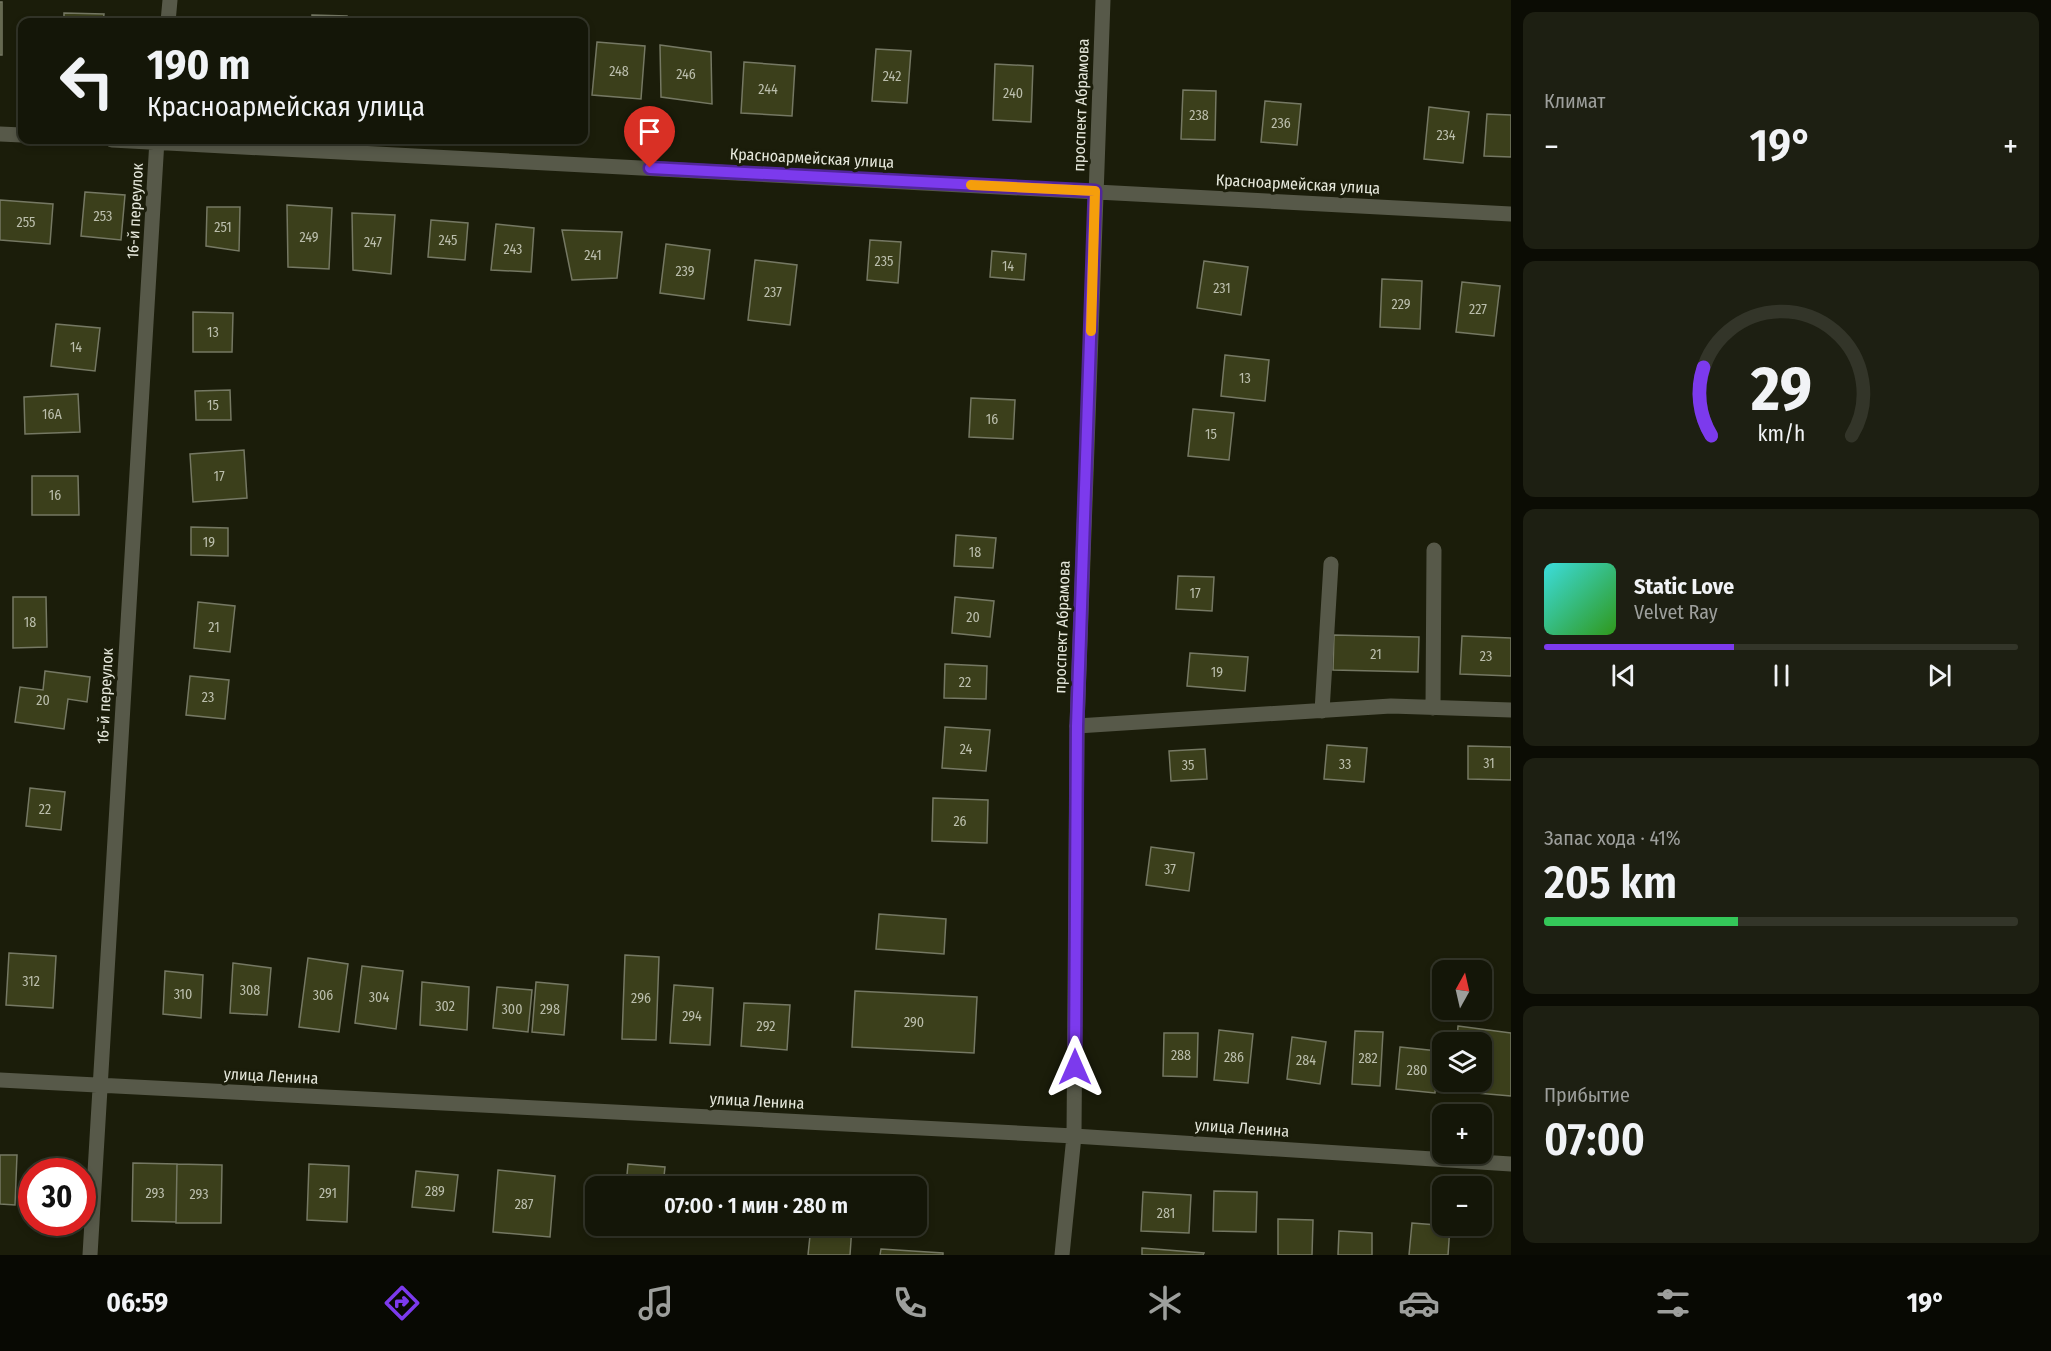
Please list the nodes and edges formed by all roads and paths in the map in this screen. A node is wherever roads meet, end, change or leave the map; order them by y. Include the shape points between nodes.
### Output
1 (170, 0) edge
2 (1103, 0) edge
3 (168, 18) edge
4 (0, 134) edge
5 (18, 135) edge
6 (157, 144) edge
7 (213, 144) edge
8 (1095, 191) junction
9 (1511, 214) edge
10 (1434, 550) dead end
11 (1331, 564) dead end
12 (1433, 708) junction
13 (1511, 710) edge
14 (1322, 711) junction
15 (1077, 726) junction
16 (0, 1080) edge
17 (100, 1086) junction
18 (1074, 1136) junction
19 (1511, 1164) edge
20 (90, 1255) edge
21 (1062, 1255) edge

1 - 3 street
2 - 8 street, проспект Абрамова
4 - 5 street
6 - 17 street, 16-й переулок
7 - 8 street, Красноармейская улица
8 - 9 street, Красноармейская улица
8 - 15 street, проспект Абрамова
10 - 12 street
11 - 14 street
12 - 13 street
12 - 14 street via 1391,706
14 - 15 street
15 - 18 street, проспект Абрамова
16 - 17 street, улица Ленина
17 - 18 street, улица Ленина
17 - 20 street, 16-й переулок
18 - 19 street, улица Ленина
18 - 21 street, проспект Абрамова

